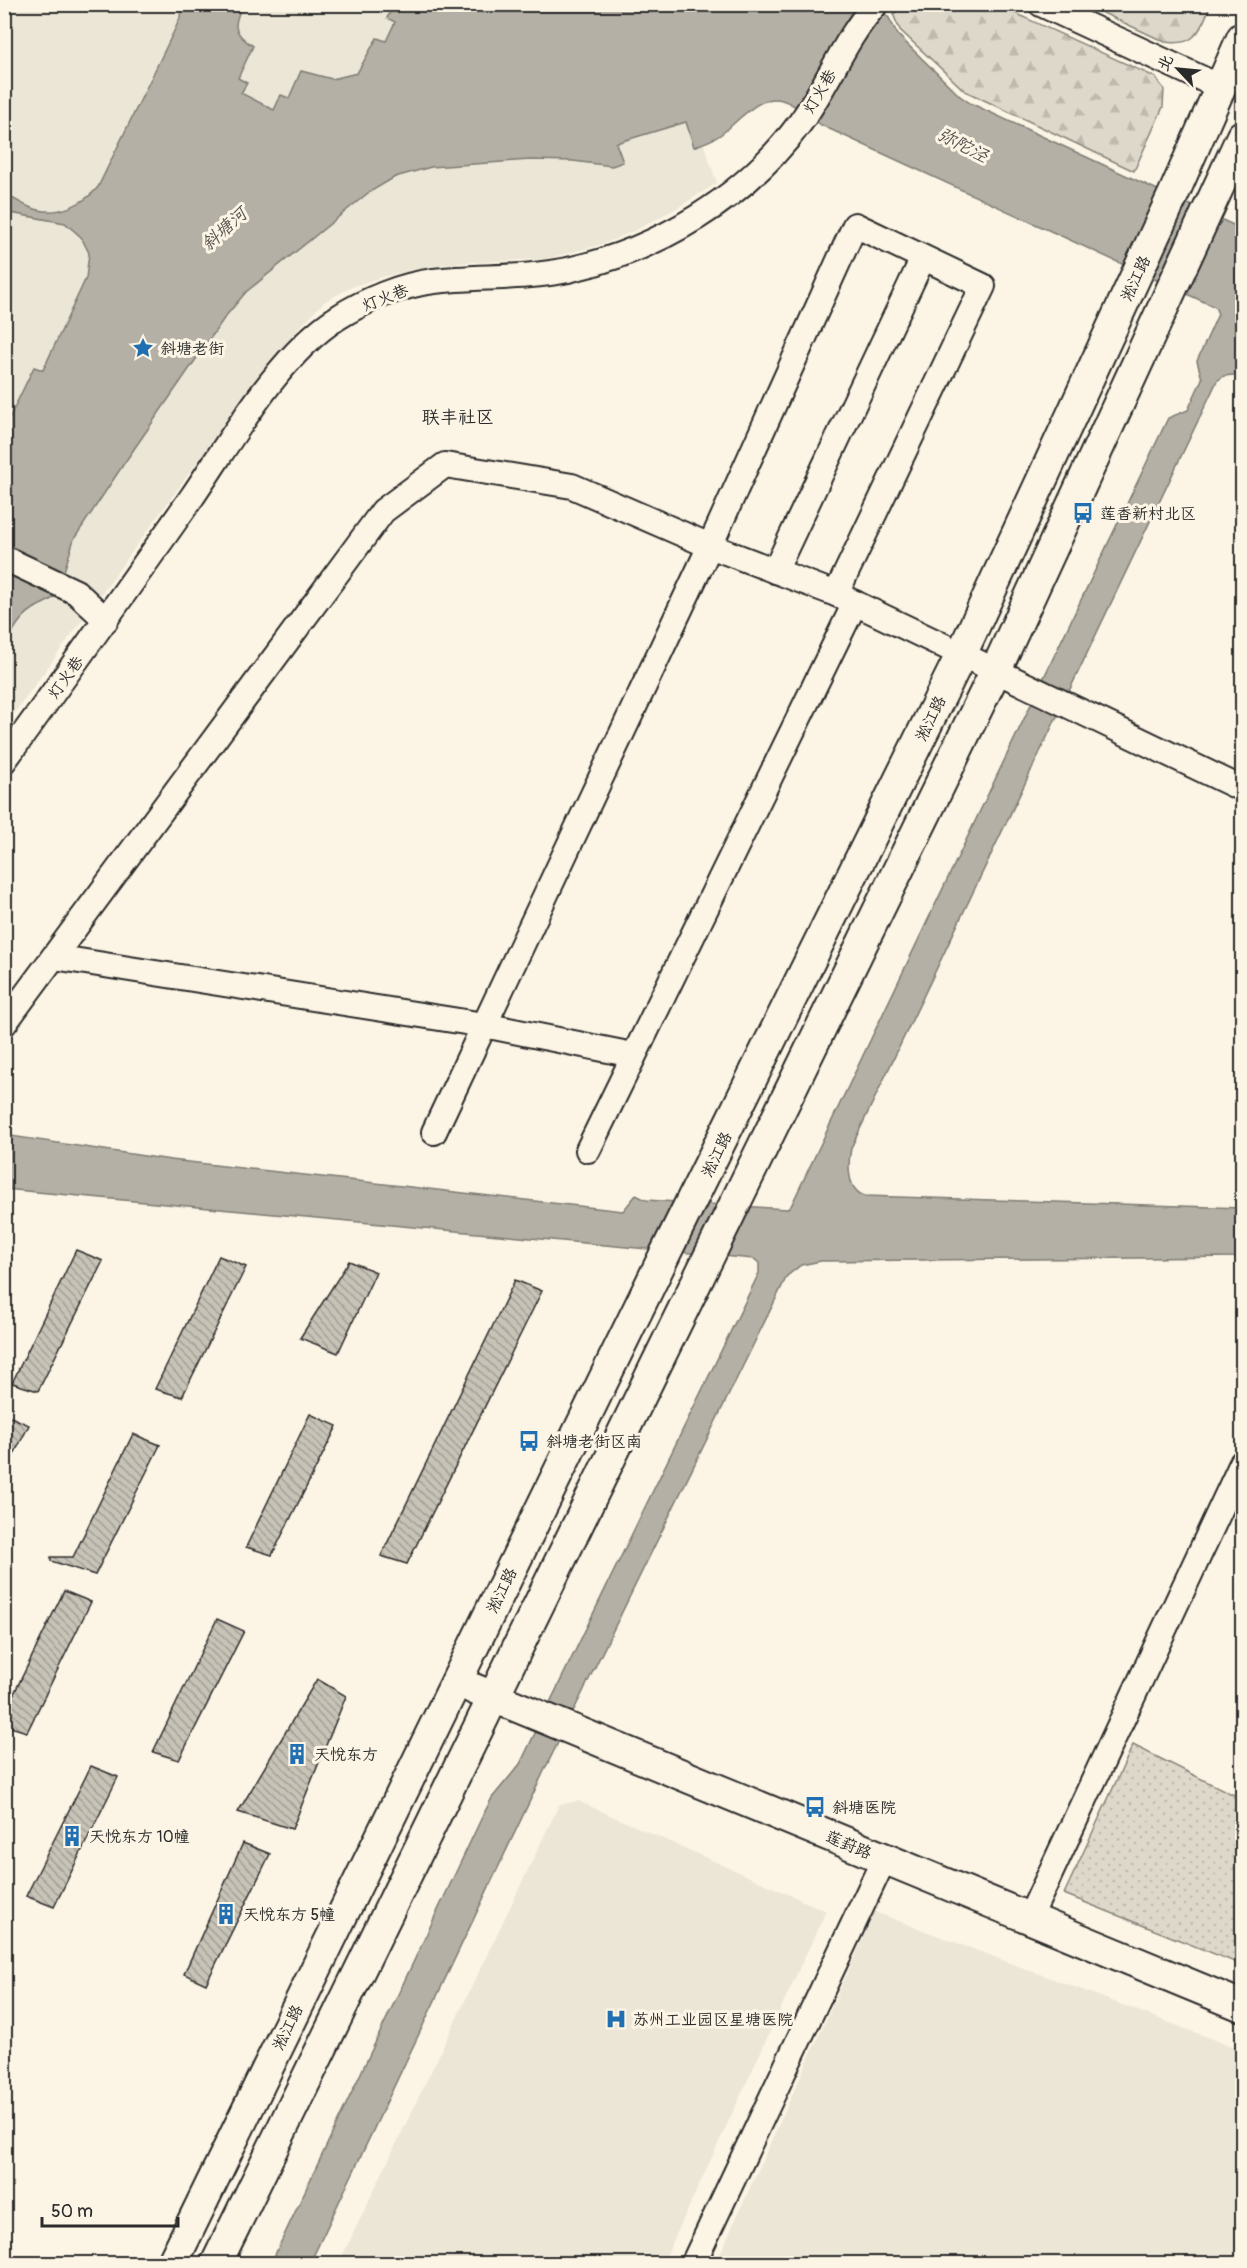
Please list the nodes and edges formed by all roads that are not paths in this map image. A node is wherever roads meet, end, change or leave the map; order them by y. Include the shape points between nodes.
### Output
1 (876, 4) edge
2 (1041, 4) edge
3 (1242, 38) edge
4 (1220, 87) junction
5 (1242, 136) edge
6 (923, 258) junction
7 (710, 546) junction
8 (4, 558) edge
9 (776, 571) junction
10 (845, 598) junction
11 (106, 620) junction
12 (962, 653) junction
13 (996, 670) junction
14 (4, 760) edge
15 (1242, 789) edge
16 (54, 957) junction
17 (4, 1024) edge
18 (484, 1025) junction
19 (633, 1055) junction
20 (434, 1132) dead end
21 (588, 1150) dead end
22 (1242, 1463) edge
23 (456, 1680) junction
24 (492, 1697) junction
25 (884, 1859) junction
26 (1029, 1919) junction
27 (1242, 2006) edge
28 (172, 2264) edge
29 (216, 2264) edge
30 (693, 2264) edge

1 - 11 street, 灯火巷 via 855,30 800,122 740,186 702,214 648,243 566,270 431,281 400,289 337,318 307,342 272,381
2 - 4 street
3 - 4 main road, 淞江路
4 - 12 main road, 淞江路
5 - 13 main road
6 - 7 street via 855,225
6 - 9 street
6 - 10 street via 983,286
7 - 9 street
7 - 16 street via 572,486 445,465 383,511
7 - 18 street
8 - 11 street via 75,592
9 - 10 street
10 - 12 street
10 - 19 street
11 - 14 street, 灯火巷
12 - 13 street
12 - 23 main road, 淞江路
13 - 15 street
13 - 24 main road
16 - 17 street
16 - 18 street
18 - 19 street
18 - 20 street
19 - 21 street
22 - 26 street
23 - 24 main road, 莲葑路
23 - 28 main road, 淞江路
24 - 25 main road, 莲葑路
24 - 29 main road
25 - 26 main road, 莲葑路
25 - 30 street
26 - 27 main road, 莲葑路

